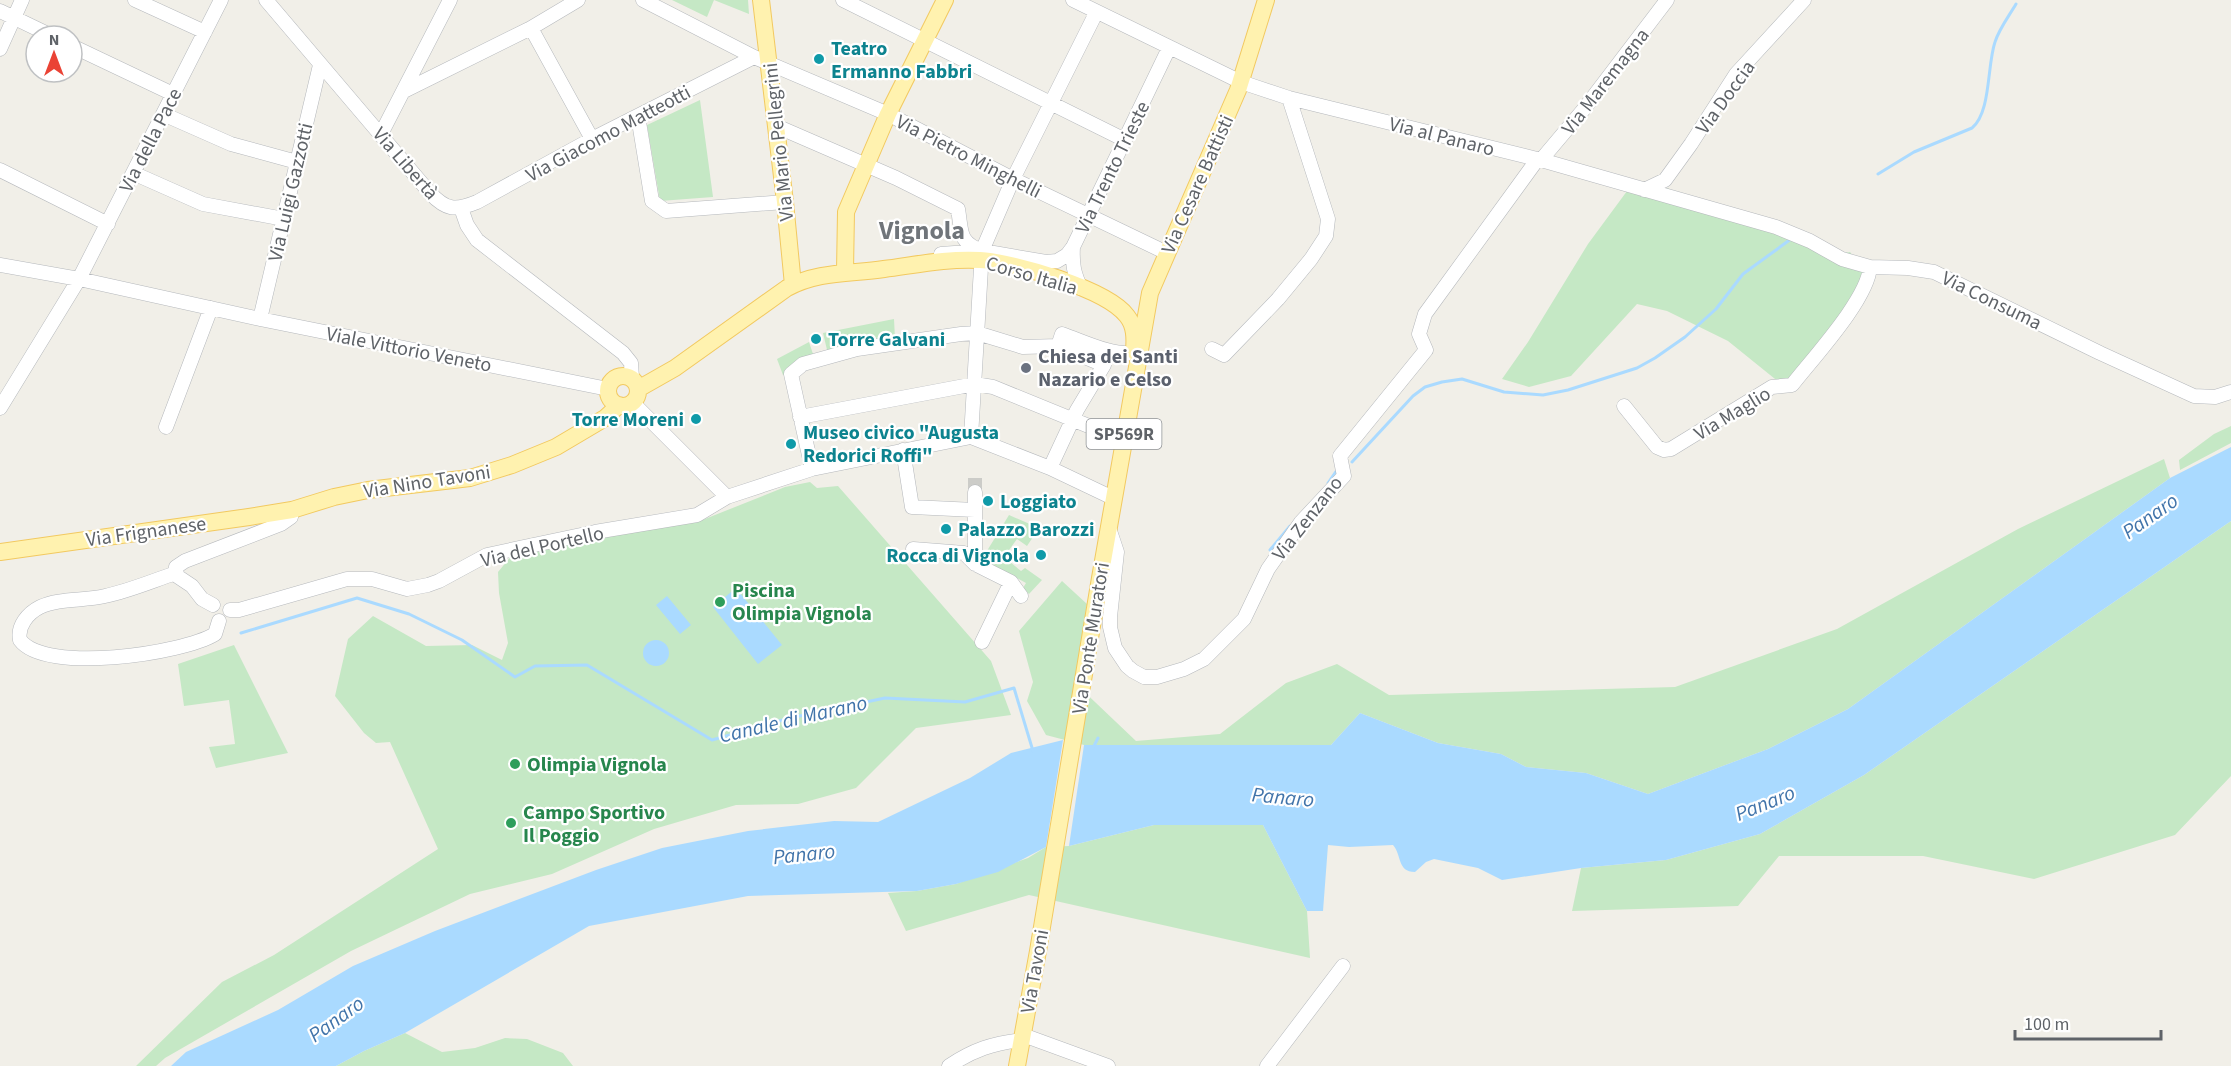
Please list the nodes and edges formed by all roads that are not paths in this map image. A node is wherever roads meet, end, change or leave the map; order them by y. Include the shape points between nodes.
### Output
1 (22, 0) edge
2 (135, 0) edge
3 (221, 0) edge
4 (266, 0) edge
5 (450, 0) edge
6 (578, 0) edge
7 (643, 0) edge
8 (762, 0) edge
9 (843, 0) edge
10 (945, 0) edge
11 (1073, 0) edge
12 (1266, 0) edge
13 (1667, 0) edge
14 (1804, 0) edge
15 (1098, 10) edge
16 (0, 11) edge
17 (14, 18) junction
18 (27, 24) edge
19 (531, 28) junction
20 (205, 32) junction
21 (925, 40) junction
22 (1169, 48) junction
23 (0, 49) edge
24 (84, 52) edge
25 (762, 59) junction
26 (320, 65) junction
27 (1241, 82) junction
28 (404, 91) junction
29 (174, 94) junction
30 (1288, 98) junction
31 (1052, 104) junction
32 (163, 114) junction
33 (888, 114) junction
34 (638, 116) junction
35 (776, 126) junction
36 (381, 134) junction
37 (592, 139) junction
38 (1125, 140) junction
39 (1539, 160) junction
40 (297, 162) junction
41 (865, 166) junction
42 (0, 170) edge
43 (133, 173) junction
44 (1014, 179) junction
45 (1644, 190) junction
46 (785, 201) junction
47 (461, 208) junction
48 (1088, 215) junction
49 (284, 219) junction
50 (108, 224) junction
51 (1073, 248) junction
52 (1167, 253) junction
53 (981, 255) junction
54 (0, 265) edge
55 (1870, 267) junction
56 (845, 271) junction
57 (80, 279) junction
58 (793, 285) junction
59 (1081, 288) junction
60 (1150, 293) junction
61 (1110, 301) junction
62 (211, 308) junction
63 (261, 319) junction
64 (977, 333) junction
65 (1058, 346) junction
66 (1218, 352) dead end
67 (1135, 361) junction
68 (975, 384) junction
69 (608, 389) junction
70 (2231, 392) edge
71 (630, 394) junction
72 (1624, 406) dead end
73 (0, 408) edge
74 (800, 417) junction
75 (1072, 418) junction
76 (166, 427) dead end
77 (971, 437) junction
78 (1124, 440) junction
79 (903, 450) junction
80 (1050, 468) junction
81 (812, 470) junction
82 (975, 492) tunnel mouth
83 (727, 497) junction
84 (1113, 498) junction
85 (292, 510) junction
86 (975, 510) junction
87 (1109, 528) junction
88 (913, 549) dead end
89 (0, 552) edge
90 (975, 564) junction
91 (176, 573) junction
92 (1011, 582) junction
93 (1021, 596) dead end
94 (213, 605) junction
95 (230, 610) junction
96 (219, 621) junction
97 (982, 642) dead end
98 (1045, 908) joint
99 (1343, 966) dead end
100 (1023, 1038) junction
101 (949, 1066) edge
102 (1017, 1066) edge
103 (1108, 1066) edge
104 (1268, 1066) edge

1 - 17 street
2 - 20 street
3 - 20 street, Via della Pace
4 - 26 street, Via Libertà
5 - 28 street
6 - 19 street
7 - 25 street, Via Pietro Minghelli
8 - 25 main road, Via Mario Pellegrini
9 - 21 street
10 - 21 main road
11 - 15 street, Via al Panaro
12 - 27 main road, Via Cesare Battisti
13 - 39 street, Via Maremagna via 1584,109
14 - 45 street, Via Doccia via 1737,74 1665,180
15 - 22 street, Via al Panaro
15 - 31 street
16 - 17 street
17 - 18 street
17 - 23 street
19 - 28 street
19 - 37 street
20 - 29 street, Via della Pace
21 - 31 street
21 - 33 main road
22 - 27 street, Via al Panaro
22 - 38 street, Via Trento Trieste
24 - 29 street
25 - 33 street, Via Pietro Minghelli
25 - 34 street, Via Giacomo Matteotti
25 - 35 main road, Via Mario Pellegrini
26 - 36 street, Via Libertà
26 - 40 street, Via Luigi Gazzotti
27 - 30 street, Via al Panaro
27 - 52 main road, Via Cesare Battisti
28 - 36 street
29 - 32 street, Via della Pace
30 - 39 street, Via al Panaro
30 - 66 street via 1328,219 1326,236 1278,299
31 - 38 street
31 - 44 street
32 - 40 street via 231,144
32 - 43 street, Via della Pace
33 - 41 main road
33 - 44 street, Via Pietro Minghelli
34 - 37 street, Via Giacomo Matteotti
34 - 46 street, Via Mario Pellegrini via 652,201 666,211
35 - 41 street
35 - 46 main road, Via Mario Pellegrini
36 - 47 street, Via Libertà via 435,199 446,207
37 - 47 street, Via Giacomo Matteotti
38 - 48 street, Via Trento Trieste
39 - 45 street, Via al Panaro
39 - 87 street, Via Zenzano via 1425,314 1419,334 1426,350 1340,456 1344,476 1301,522 1268,569 1245,619 1204,659 1158,677 1144,677 1126,666 1115,648 1110,627 1117,552
40 - 49 street, Via Luigi Gazzotti
41 - 53 street via 958,209 963,239
41 - 56 main road via 846,212
42 - 50 street
43 - 49 street via 203,204
43 - 50 street, Via della Pace
44 - 48 street, Via Pietro Minghelli
44 - 53 street
45 - 55 street, Via Consuma via 1776,227 1842,260
46 - 58 main road, Via Mario Pellegrini
47 - 71 street, Via Libertà via 477,240 623,353 630,363
48 - 51 street, Via Trento Trieste
48 - 52 street, Via Pietro Minghelli
49 - 63 street, Via Luigi Gazzotti
50 - 57 street, Via della Pace
51 - 53 street, Corso Italia via 1057,261 1046,262
51 - 59 street, Via Trento Trieste via 1072,264
52 - 60 main road, Via Cesare Battisti
53 - 56 main road, Corso Italia / SP569R via 872,271
53 - 59 main road, Corso Italia / SP569R
53 - 64 street
54 - 57 street, Viale Vittorio Veneto
55 - 70 street, Via Consuma via 1934,272 2194,396 2215,397
55 - 72 street, Via Maglio via 1869,279 1855,304 1792,385 1772,387 1664,450
56 - 58 main road, Corso Italia / SP569R
57 - 62 street, Viale Vittorio Veneto
57 - 73 street, Via della Pace
58 - 71 main road, Via Nino Tavoni via 675,368
59 - 61 main road, Corso Italia / SP569R
60 - 61 main road, Corso Italia / SP569R via 1138,303
60 - 67 main road, Via Cesare Battisti
61 - 67 main road, Corso Italia / SP569R via 1132,324
62 - 63 street, Viale Vittorio Veneto
62 - 76 street
63 - 69 street, Viale Vittorio Veneto
64 - 65 street via 1023,347
64 - 68 street
64 - 74 street via 857,349 803,364 791,374
65 - 67 street via 1062,334
65 - 75 street via 1104,365
67 - 78 main road, Via Ponte Muratori / SP569R
68 - 74 street
68 - 75 street via 993,387
68 - 77 street
69 - 71 main road via 611,399
69 - 71 main road via 617,377 624,376
71 - 83 street
71 - 85 main road, Via Nino Tavoni via 605,418 572,438 512,465 457,480 351,493
74 - 81 street
75 - 78 street
75 - 80 street
77 - 79 street, Via del Portello
77 - 80 street
78 - 84 main road, Via Ponte Muratori / SP569R
79 - 81 street, Via del Portello
79 - 86 street via 912,507
80 - 84 street
81 - 83 street, Via del Portello
82 - 86 street
83 - 95 street, Via del Portello via 697,515 488,555 417,588 354,578
84 - 87 main road, Via Ponte Muratori / SP569R
85 - 89 main road, Via Frignanese
85 - 91 street via 289,520 184,561 176,567
86 - 90 street
87 - 98 main road, Via Ponte Muratori / SP569R
88 - 90 street via 964,553
90 - 92 street
91 - 94 street
91 - 96 street via 103,597 40,607 20,628 20,640 30,649 51,654 94,659 128,657 201,641 215,634
92 - 93 street
92 - 97 street
94 - 95 street via 223,602
94 - 96 street via 211,614
95 - 96 street via 228,618
98 - 100 main road, Via Tavoni
99 - 104 street
100 - 101 street via 971,1052
100 - 102 main road, Via Tavoni
100 - 103 street, Via Tavoni

